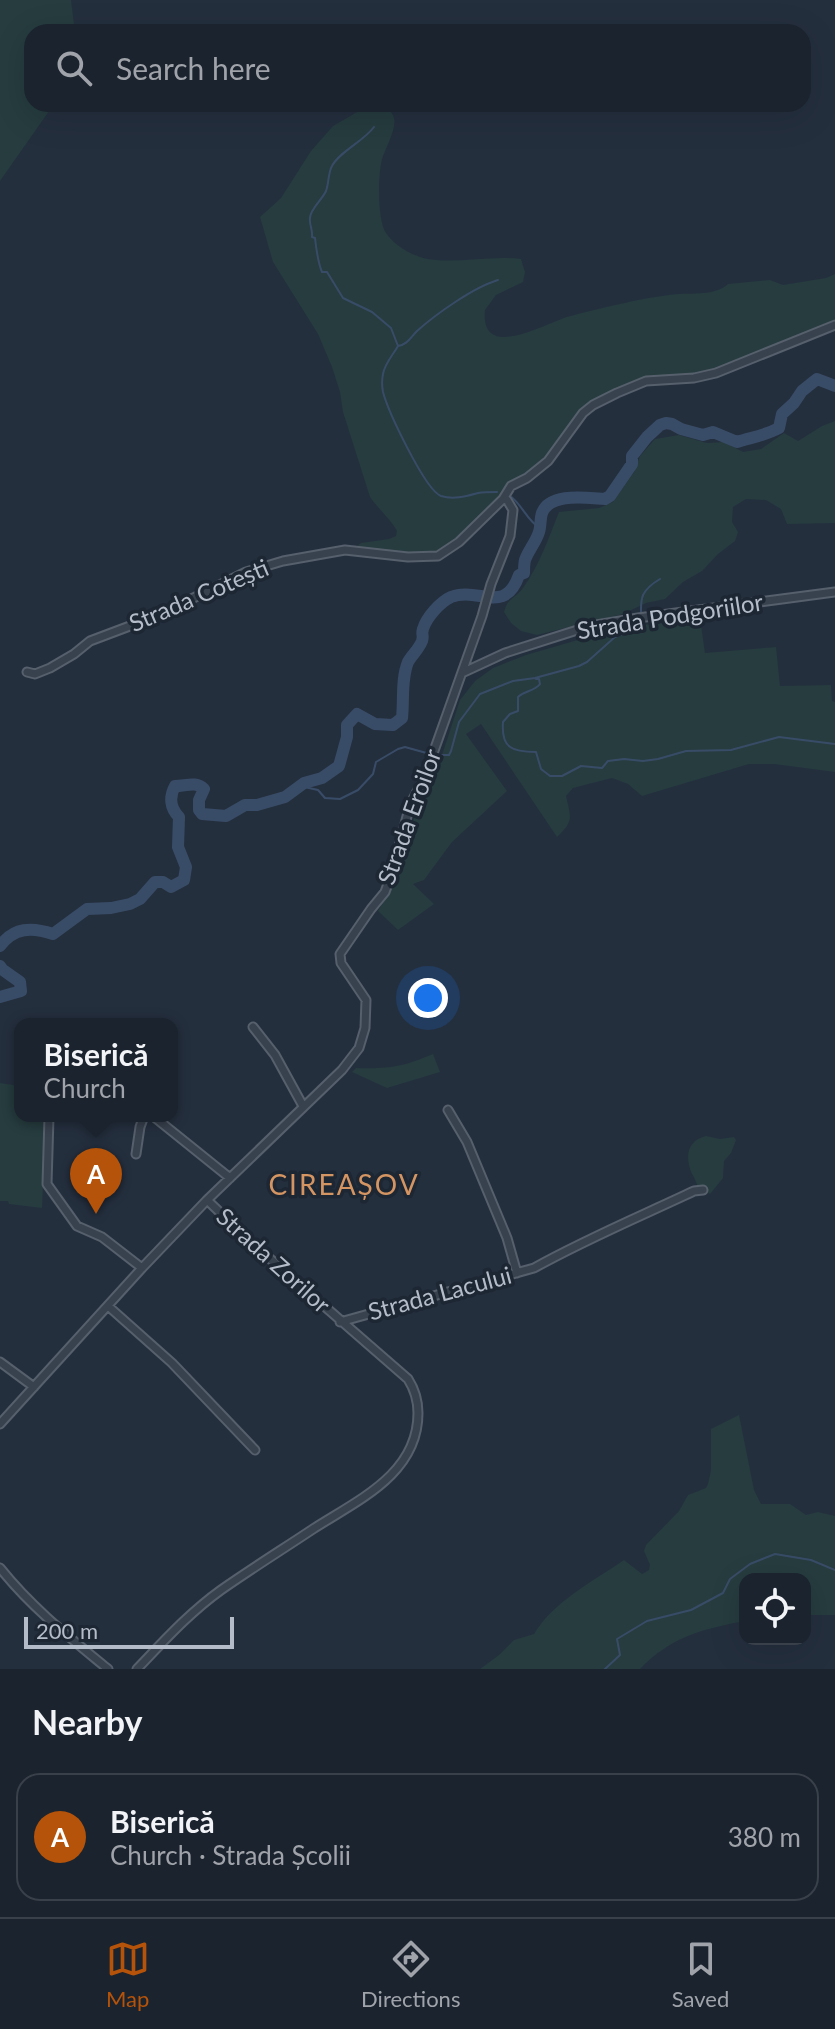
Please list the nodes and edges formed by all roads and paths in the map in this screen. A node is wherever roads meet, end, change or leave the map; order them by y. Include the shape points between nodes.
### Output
1 (835, 325) edge
2 (503, 499) junction
3 (835, 592) edge
4 (27, 672) dead end
5 (463, 672) junction
6 (253, 1027) dead end
7 (303, 1106) junction
8 (448, 1110) dead end
9 (49, 1122) edge
10 (142, 1122) edge
11 (160, 1122) edge
12 (136, 1154) dead end
13 (230, 1178) junction
14 (703, 1190) dead end
15 (207, 1200) junction
16 (142, 1268) junction
17 (517, 1273) junction
18 (108, 1306) junction
19 (340, 1322) junction
20 (0, 1362) edge
21 (34, 1387) junction
22 (0, 1424) edge
23 (255, 1450) dead end
24 (0, 1568) edge
25 (108, 1669) edge
26 (137, 1669) edge

1 - 2 street via 716,373 646,381 593,405 548,461 511,486
2 - 4 street, Strada Cotești via 438,556 345,550 246,572 159,615 90,641 40,672
2 - 5 street, Strada Eroilor via 513,510 510,536
3 - 5 street, Strada Podgoriilor via 590,626
5 - 7 street, Strada Eroilor via 410,805 385,892 340,954 366,1000 359,1048
6 - 7 street
7 - 13 street, Strada Eroilor
8 - 17 street via 467,1142
9 - 16 street via 47,1184 77,1226 102,1237
10 - 12 street
11 - 13 street
13 - 15 street, Strada Eroilor
14 - 17 street, Strada Lacului
15 - 16 street, Strada Eroilor
15 - 19 street, Strada Zorilor
16 - 18 street, Strada Eroilor
17 - 19 street, Strada Lacului
18 - 21 street, Strada Eroilor
18 - 23 street via 172,1363
19 - 26 street, Strada Lacului via 414,1388 418,1426 407,1455 384,1482 189,1615
20 - 21 street
21 - 22 street, Strada Eroilor
24 - 25 street via 31,1603

